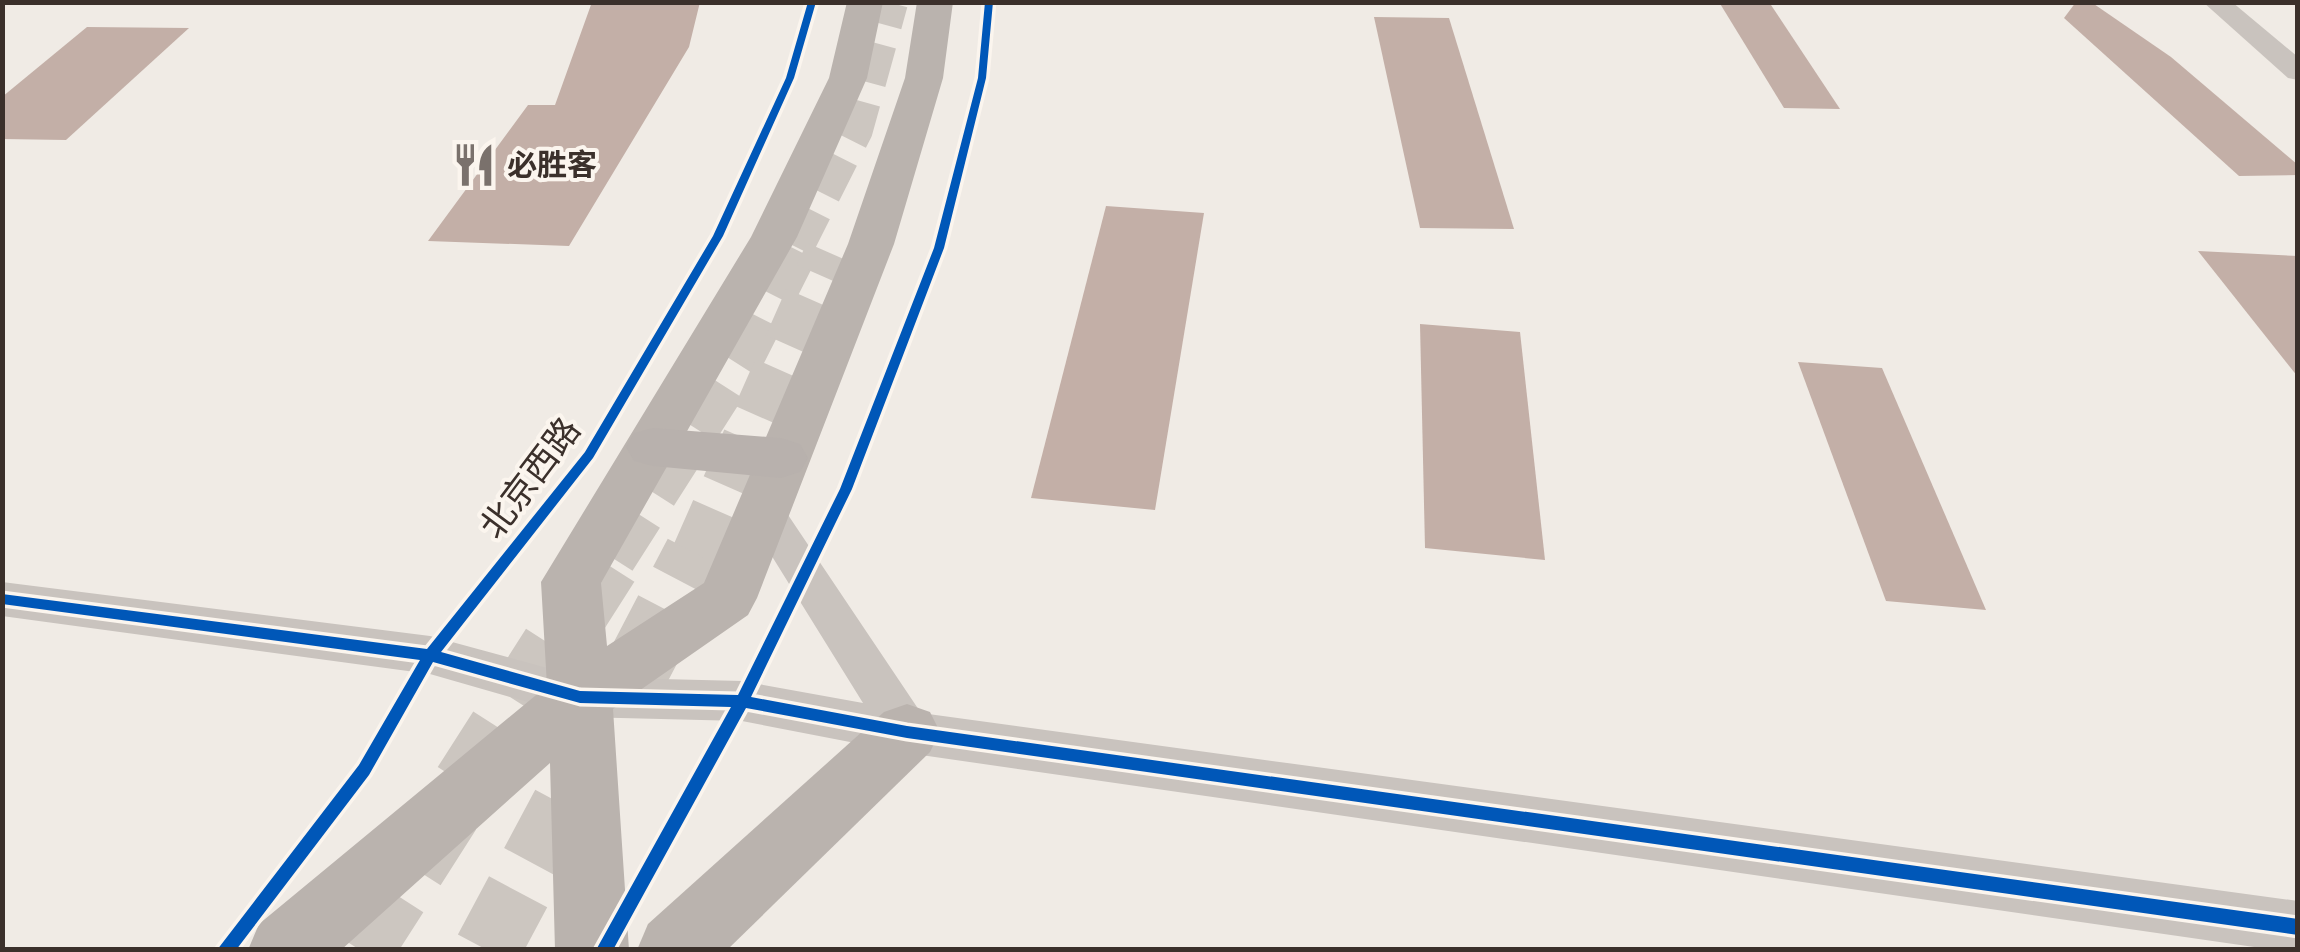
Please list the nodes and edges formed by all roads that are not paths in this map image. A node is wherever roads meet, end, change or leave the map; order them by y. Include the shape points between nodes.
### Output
1 (866, 2) edge
2 (935, 2) edge
3 (2216, 2) edge
4 (2298, 72) edge
5 (652, 447) junction
6 (781, 458) junction
7 (774, 526) junction
8 (2, 599) edge
9 (580, 697) junction
10 (907, 732) junction
11 (591, 927) edge
12 (2298, 927) edge
13 (692, 934) edge
14 (285, 950) edge

1 - 5 main road via 848,78 774,237
2 - 6 main road via 924,78 870,244
3 - 4 street
5 - 6 main road
5 - 9 main road via 571,582
6 - 7 main road
7 - 9 main road via 727,598
7 - 10 street
8 - 9 street via 430,655
9 - 10 street via 742,701
9 - 11 main road
9 - 14 main road
10 - 12 street
10 - 13 main road

